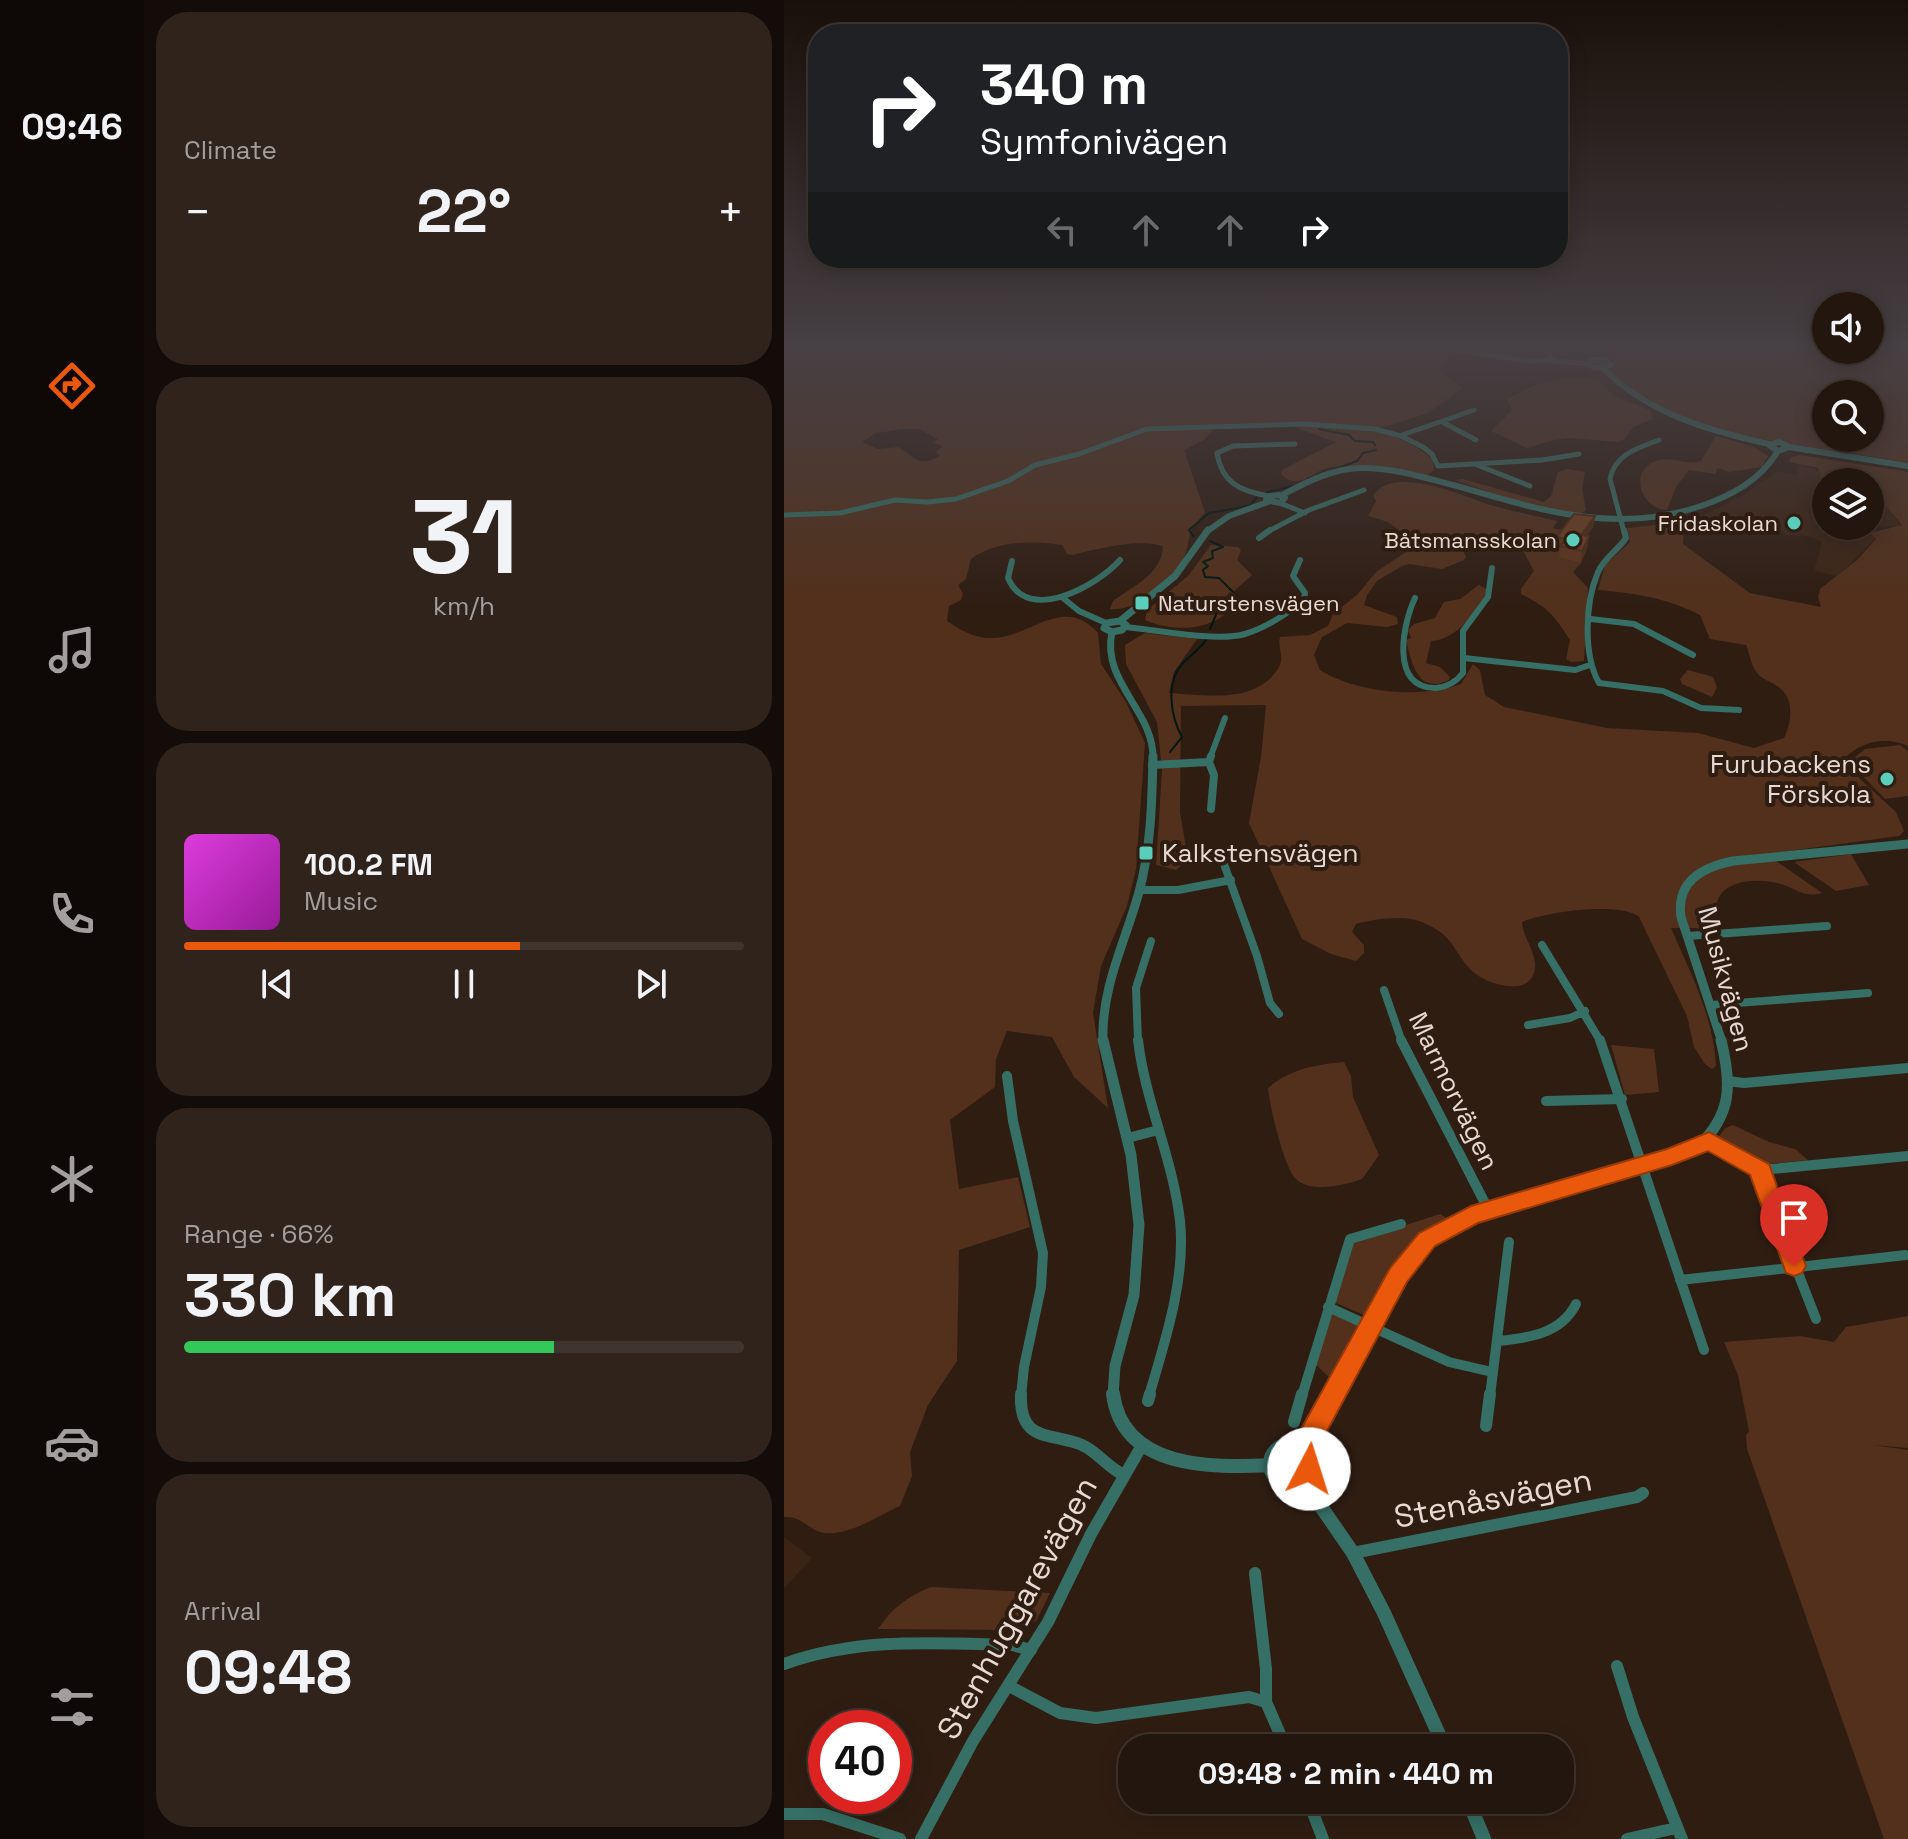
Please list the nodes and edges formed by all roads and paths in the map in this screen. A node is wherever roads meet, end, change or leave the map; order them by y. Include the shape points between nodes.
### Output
1 (1131, 435) edge
2 (1397, 435) edge
3 (1405, 435) edge
4 (1466, 435) edge
5 (1729, 435) edge
6 (1401, 436) junction
7 (1476, 440) dead end
8 (1659, 440) dead end
9 (1295, 444) dead end
10 (1769, 444) junction
11 (1789, 447) junction
12 (1778, 451) junction
13 (1579, 454) dead end
14 (1477, 465) junction
15 (1438, 466) junction
16 (1908, 466) edge
17 (1431, 479) junction
18 (1530, 486) dead end
19 (1364, 490) dead end
20 (1268, 499) junction
21 (1281, 499) junction
22 (1305, 513) junction
23 (784, 515) edge
24 (1623, 520) junction
25 (1259, 538) dead end
26 (1120, 560) dead end
27 (1300, 560) dead end
28 (1012, 561) dead end
29 (1492, 568) dead end
30 (1063, 598) junction
31 (1415, 598) dead end
32 (1591, 619) junction
33 (1123, 624) junction
34 (1109, 628) junction
35 (1693, 655) dead end
36 (1464, 658) junction
37 (1590, 665) junction
38 (1739, 710) dead end
39 (1225, 718) dead end
40 (1209, 762) junction
41 (1152, 765) junction
42 (1211, 809) dead end
43 (1908, 846) edge
44 (1220, 853) dead end
45 (1231, 880) junction
46 (1140, 890) junction
47 (1827, 926) dead end
48 (1688, 936) junction
49 (1151, 941) dead end
50 (1542, 945) dead end
51 (1384, 990) dead end
52 (1868, 993) dead end
53 (1711, 1005) junction
54 (1585, 1011) junction
55 (1279, 1014) dead end
56 (1528, 1025) dead end
57 (1908, 1068) edge
58 (1007, 1076) dead end
59 (1727, 1081) junction
60 (1622, 1099) junction
61 (1546, 1101) dead end
62 (1158, 1130) junction
63 (1128, 1138) junction
64 (1709, 1141) junction
65 (1908, 1156) edge
66 (1643, 1166) junction
67 (1761, 1170) junction
68 (1488, 1209) junction
69 (1401, 1224) dead end
70 (1509, 1242) dead end
71 (1906, 1255) dead end
72 (1794, 1266) junction
73 (1680, 1280) junction
74 (1576, 1304) dead end
75 (1328, 1307) junction
76 (1816, 1319) dead end
77 (1370, 1324) junction
78 (1498, 1341) junction
79 (1704, 1350) dead end
80 (1492, 1372) junction
81 (1148, 1401) dead end
82 (1294, 1422) dead end
83 (1486, 1426) dead end
84 (1141, 1447) junction
85 (1304, 1449) junction
86 (1270, 1465) junction
87 (1124, 1475) junction
88 (1302, 1479) junction
89 (1643, 1493) dead end
90 (1353, 1553) junction
91 (1255, 1573) dead end
92 (1031, 1650) junction
93 (784, 1664) edge
94 (1617, 1666) dead end
95 (1009, 1686) junction
96 (1266, 1702) junction
97 (1280, 1734) edge
98 (1439, 1734) edge
99 (784, 1814) edge
100 (1313, 1814) edge
101 (1474, 1814) edge
102 (1679, 1834) edge
103 (900, 1839) edge
104 (921, 1839) edge
105 (1323, 1839) edge
106 (1484, 1839) edge
107 (1627, 1839) edge

1 - 23 street via 1035,465 1008,481 956,499 895,500 840,513
2 - 6 street
3 - 6 street
4 - 7 street
5 - 10 street
6 - 15 street via 1432,454
8 - 24 street via 1628,453 1611,470
9 - 20 street via 1233,446 1217,453 1230,485
10 - 11 street
10 - 12 street
11 - 12 street
11 - 16 street
12 - 24 street via 1761,474 1723,498 1682,514
13 - 14 street
14 - 15 street
14 - 18 street
15 - 17 street
17 - 21 street via 1353,468 1323,475
17 - 24 street via 1542,512
19 - 22 street
20 - 21 street
20 - 33 street via 1209,528 1175,576
21 - 22 street
22 - 25 street
24 - 32 street via 1625,541 1598,572
26 - 30 street
27 - 33 street via 1293,576 1304,589 1304,600 1254,631 1226,636
28 - 30 street via 1009,580 1019,593 1042,600
29 - 36 street via 1488,597 1463,631
30 - 34 street
31 - 36 street via 1402,632 1413,679 1435,687 1454,683 1463,673
32 - 35 street via 1634,624
32 - 37 street
33 - 34 street
34 - 41 street via 1107,655 1148,729
36 - 37 street via 1575,670
37 - 38 street via 1599,683 1663,691 1701,708
39 - 40 street
40 - 41 street
40 - 42 street via 1214,775
41 - 46 street
43 - 48 street, Musikvägen via 1735,862 1699,872 1680,899
44 - 45 street
45 - 46 street via 1178,890
45 - 55 street via 1270,1003
46 - 63 street via 1109,971 1102,1019
47 - 48 street
48 - 53 street, Musikvägen
49 - 62 street via 1136,986 1140,1053
50 - 54 street
51 - 68 street, Marmorvägen via 1401,1039
52 - 53 street
53 - 59 street, Musikvägen
54 - 56 street
54 - 60 street
57 - 59 street
58 - 87 street via 1008,1103 1044,1271 1021,1409 1042,1437 1083,1446
59 - 64 street, Musikvägen via 1727,1104
60 - 61 street
60 - 66 street
62 - 63 street
62 - 81 street via 1181,1230 1177,1274
63 - 84 street via 1139,1229 1133,1303 1112,1389 1119,1418
64 - 66 street
64 - 67 street
65 - 67 street
66 - 68 street
66 - 73 street
67 - 72 street
68 - 77 street via 1427,1239
69 - 75 street via 1350,1239
70 - 78 street
71 - 72 street
72 - 73 street
72 - 76 street
73 - 79 street
74 - 78 street via 1567,1321
75 - 77 street
75 - 82 street
77 - 80 street via 1449,1362
77 - 85 street
78 - 80 street
80 - 83 street
84 - 86 street via 1200,1464
84 - 87 street, Stenhuggarevägen
85 - 86 street via 1282,1446
85 - 88 street via 1310,1462
86 - 88 street via 1284,1482
87 - 92 street, Stenhuggarevägen
88 - 90 street
89 - 90 street, Stenåsvägen
90 - 98 street
91 - 96 street
92 - 93 street via 1012,1645 858,1644 822,1649
92 - 95 street, Stenhuggarevägen
94 - 102 street
95 - 96 street via 1071,1718 1249,1697
95 - 104 street, Stenhuggarevägen
96 - 97 street
99 - 103 street via 823,1814
100 - 105 street
101 - 106 street
102 - 107 street

